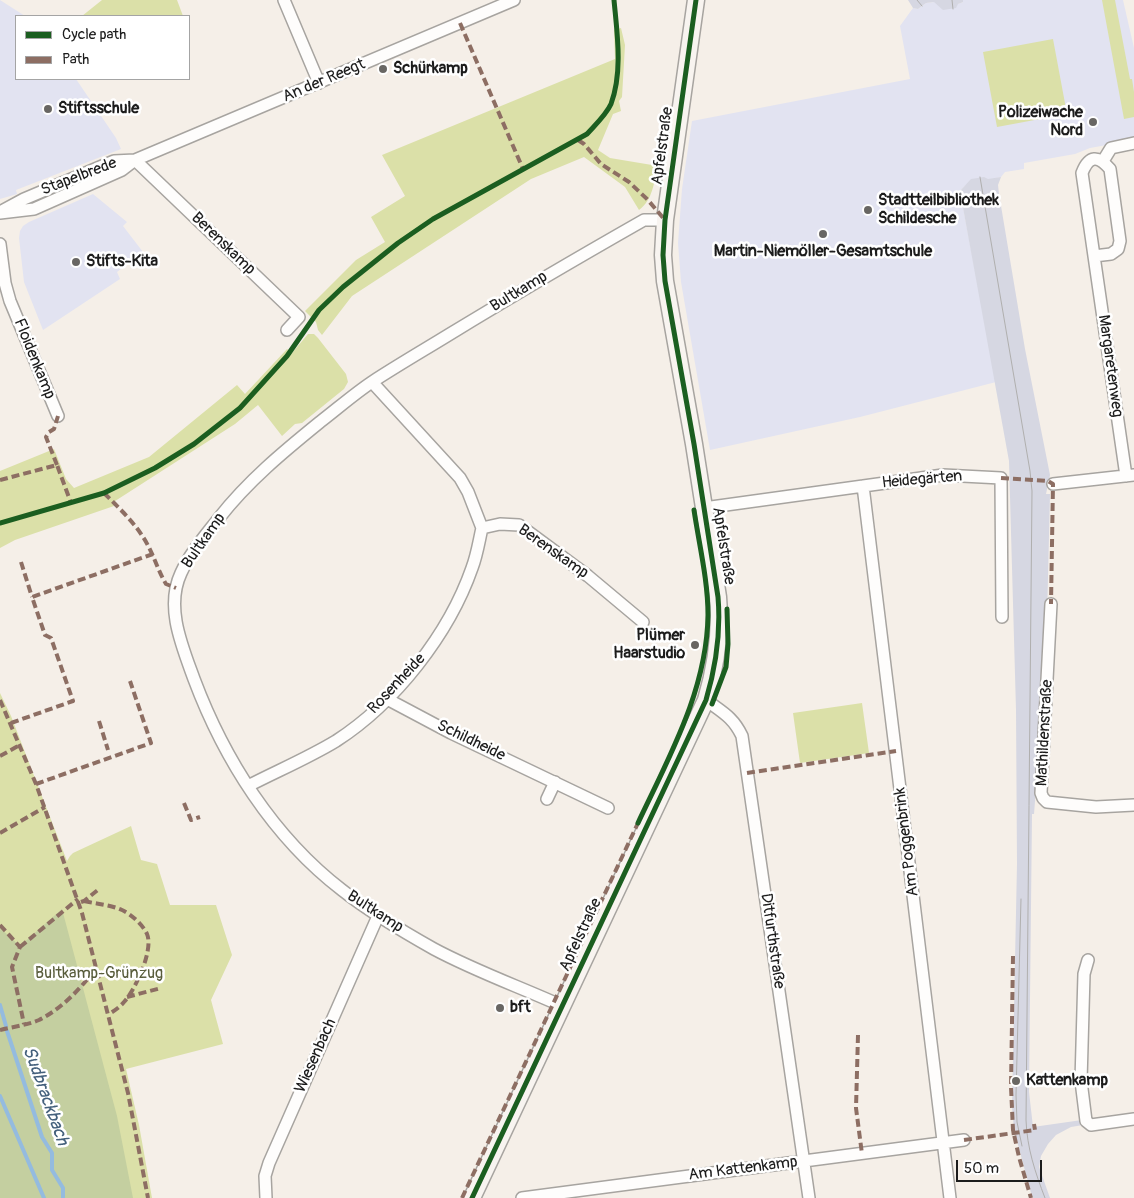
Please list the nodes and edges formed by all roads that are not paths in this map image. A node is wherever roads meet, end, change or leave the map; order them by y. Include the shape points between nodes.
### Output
1 (284, 0) edge
2 (514, 0) edge
3 (696, 0) edge
4 (320, 83) junction
5 (1134, 144) edge
6 (134, 160) junction
7 (1103, 161) junction
8 (0, 212) edge
9 (665, 220) junction
10 (0, 244) edge
11 (1094, 256) junction
12 (287, 330) dead end
13 (372, 382) junction
14 (58, 416) dead end
15 (1130, 476) edge
16 (1053, 484) dead end
17 (863, 486) junction
18 (704, 508) junction
19 (482, 528) junction
20 (1051, 604) dead end
21 (1002, 618) dead end
22 (643, 622) dead end
23 (387, 698) junction
24 (706, 700) junction
25 (555, 782) junction
26 (248, 786) junction
27 (547, 799) dead end
28 (1134, 805) edge
29 (608, 808) dead end
30 (378, 916) junction
31 (1088, 960) dead end
32 (562, 1006) junction
33 (1134, 1119) edge
34 (964, 1140) dead end
35 (943, 1143) junction
36 (804, 1161) junction
37 (266, 1198) edge
38 (472, 1198) edge
39 (522, 1198) edge
40 (809, 1198) edge
41 (950, 1198) edge

1 - 4 street
2 - 4 street, An der Reegt
3 - 9 street, Apfelstraße
4 - 6 street, An der Reegt
5 - 7 street, Margaretenweg via 1110,148
6 - 8 street, Stapelbrede via 122,170 34,209
6 - 12 street, Berenskamp via 299,316
7 - 11 street, Margaretenweg via 1098,158 1091,160 1082,173
7 - 11 street via 1110,168 1120,241 1118,249 1111,254
9 - 13 street, Bultkamp via 644,220
9 - 18 street, Apfelstraße via 665,281
10 - 14 street, Floidenkamp via 10,301
11 - 15 street, Margaretenweg
13 - 19 street via 460,478
13 - 26 street, Bultkamp via 277,456 236,497 196,546 180,575 174,601 175,615 188,661 223,744
15 - 16 street
17 - 18 street, Heidegärten
17 - 21 street, Heidegärten via 943,475 1001,478
17 - 35 street, Am Poggenbrink
18 - 24 street, Apfelstraße via 720,619 714,673
19 - 22 street, Berenskamp via 500,524 519,525
19 - 23 street, Rosenheide via 472,567 453,612 432,646
20 - 28 street, Mathildenstraße via 1043,798 1047,802 1096,807
23 - 25 street, Schildheide via 451,733
23 - 26 street, Rosenheide via 337,740
24 - 32 street, Apfelstraße
24 - 36 street, Ditfurthstraße via 736,724 742,736
25 - 27 street
25 - 29 street, Schildheide
26 - 30 street, Bultkamp via 305,858 341,890
30 - 32 street, Bultkamp via 436,950
30 - 37 street, Wiesenbach via 269,1163 265,1176
31 - 33 street via 1084,974 1081,1081 1086,1122 1091,1125
32 - 38 street, Apfelstraße
34 - 35 street, Am Kattenkamp
35 - 36 street, Am Kattenkamp
35 - 41 street, Am Poggenbrink
36 - 39 street, Am Kattenkamp
36 - 40 street, Ditfurthstraße

